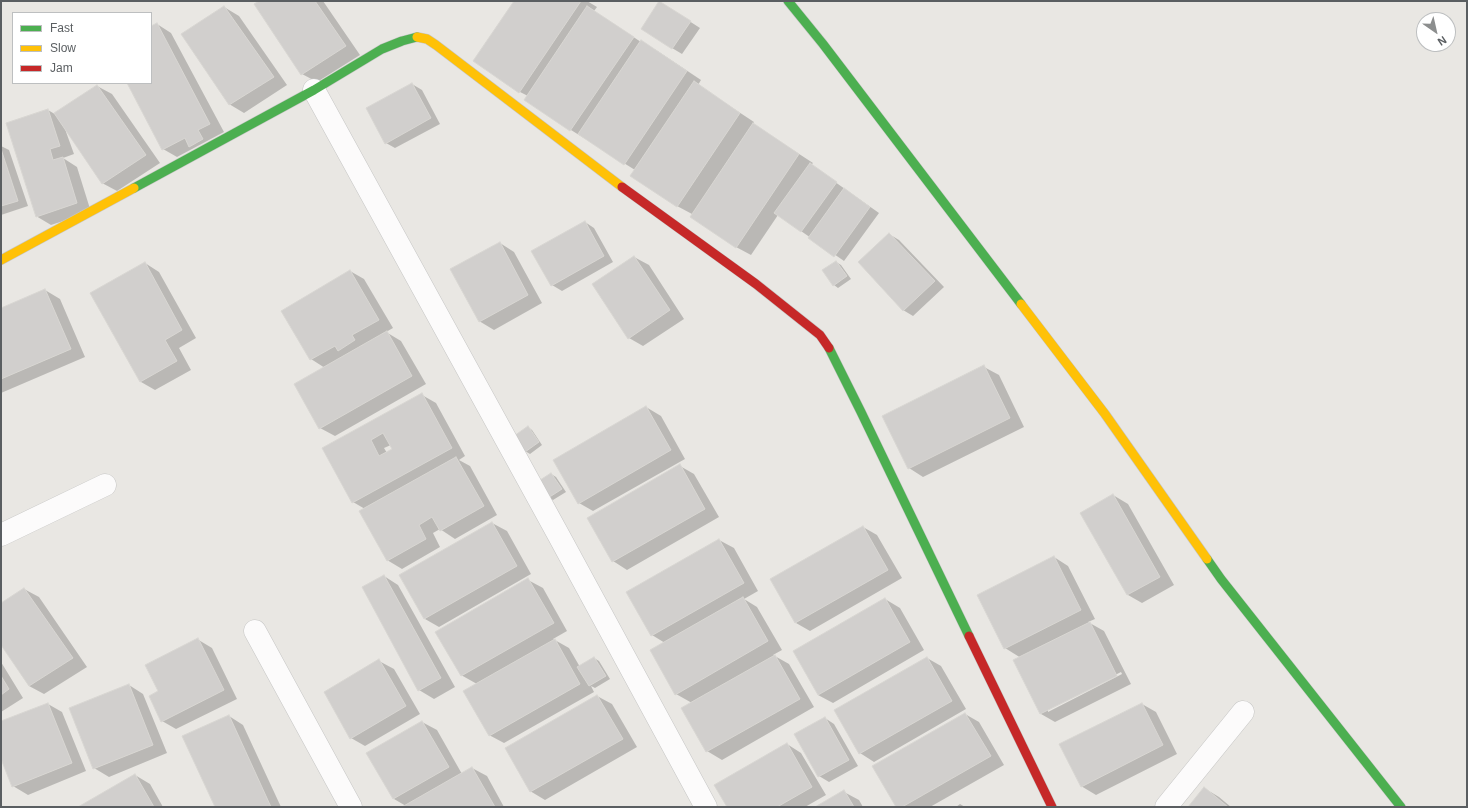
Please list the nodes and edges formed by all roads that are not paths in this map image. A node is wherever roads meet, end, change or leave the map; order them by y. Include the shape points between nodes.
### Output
1 (788, 1) edge
2 (314, 90) junction
3 (1, 260) edge
4 (105, 485) dead end
5 (1, 535) edge
6 (255, 631) dead end
7 (1243, 712) dead end
8 (351, 807) edge
9 (706, 807) edge
10 (1052, 807) edge
11 (1166, 807) edge
12 (1401, 807) edge

1 - 12 street via 1100,408 1221,579
2 - 3 street
2 - 9 street
2 - 10 street via 382,49 402,40 419,37 427,39 602,173 756,284 820,335 834,356
4 - 5 street
6 - 8 street
7 - 11 street

